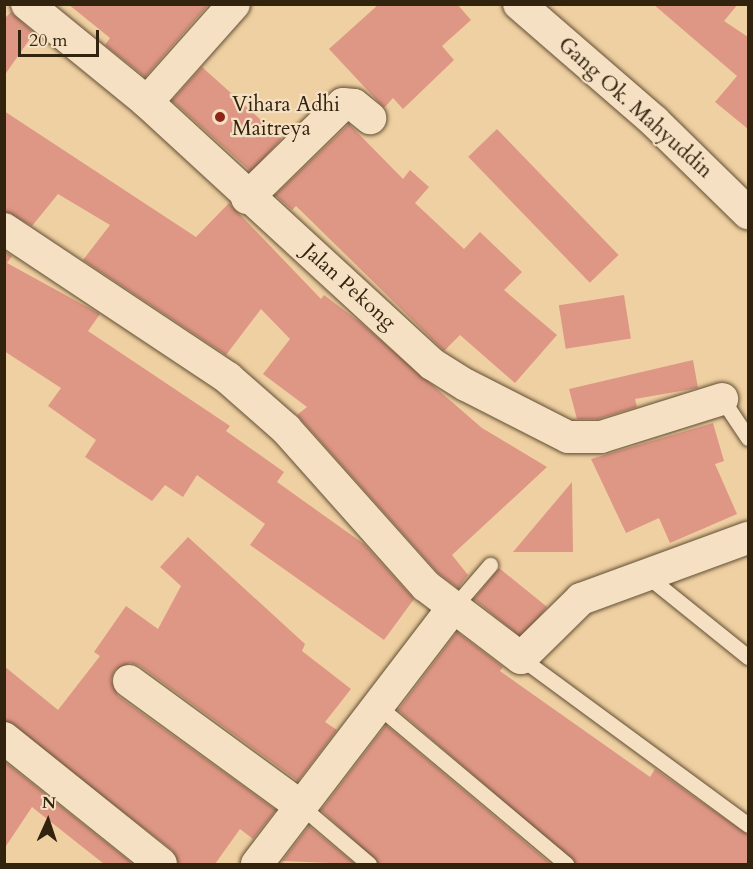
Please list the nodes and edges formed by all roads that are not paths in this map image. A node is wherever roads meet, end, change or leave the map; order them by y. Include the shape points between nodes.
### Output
1 (27, 4) edge
2 (234, 4) edge
3 (519, 4) edge
4 (147, 102) junction
5 (370, 118) dead end
6 (247, 198) junction
7 (748, 213) edge
8 (4, 229) edge
9 (722, 399) joint
10 (748, 438) edge
11 (748, 538) edge
12 (490, 565) dead end
13 (646, 575) junction
14 (453, 608) junction
15 (748, 657) edge
16 (521, 658) junction
17 (129, 681) dead end
18 (378, 706) junction
19 (4, 738) edge
20 (302, 807) junction
21 (748, 825) edge
22 (161, 864) edge
23 (257, 864) edge
24 (369, 864) edge
25 (566, 864) edge

1 - 4 street, Jalan Pekong
2 - 4 street
3 - 7 street, Gang Ok. Mahyuddin via 654,121
4 - 6 street, Jalan Pekong
5 - 6 street via 354,105 343,104
6 - 9 street, Jalan Pekong via 432,364 539,426 568,437 601,437
8 - 14 street via 228,378 286,429 378,534
9 - 10 lane
11 - 13 street
12 - 14 lane
13 - 15 lane
13 - 16 street via 581,599
14 - 16 street
14 - 18 street
16 - 21 lane
17 - 20 street
18 - 20 street
18 - 25 lane
19 - 22 street
20 - 23 street
20 - 24 lane

